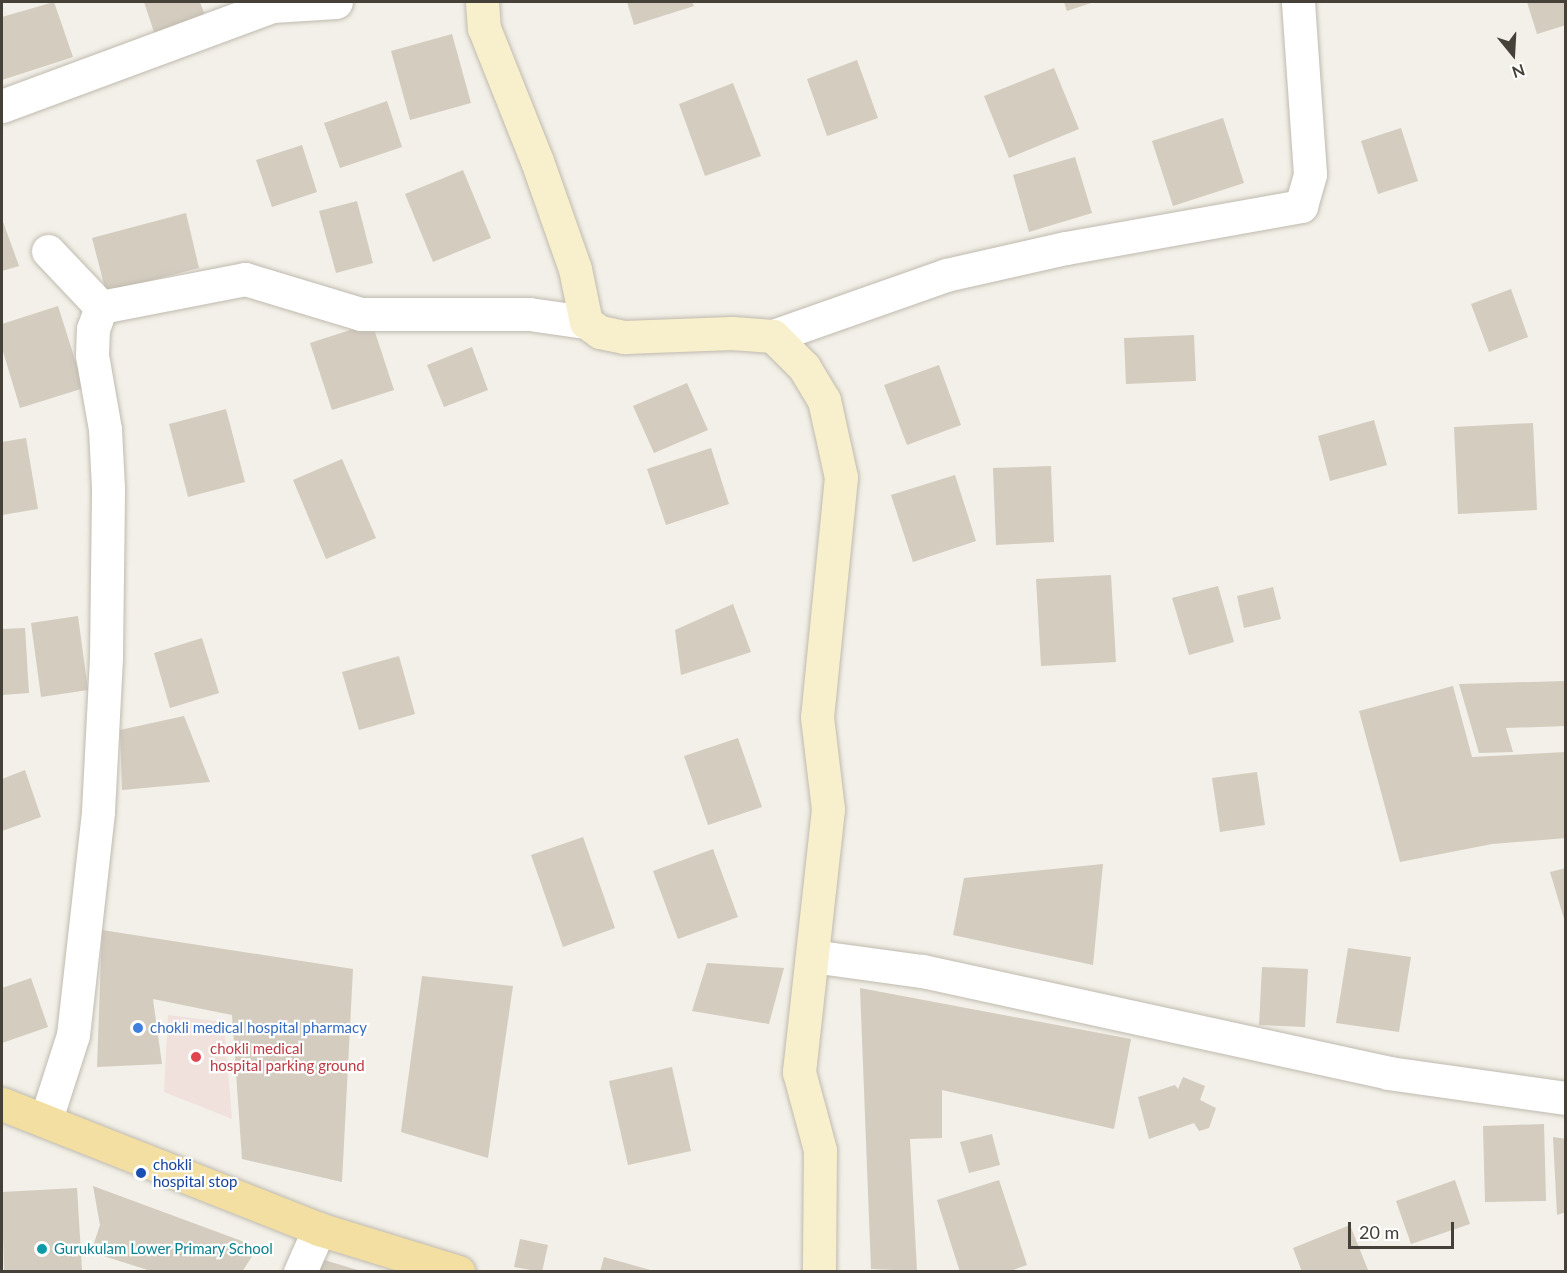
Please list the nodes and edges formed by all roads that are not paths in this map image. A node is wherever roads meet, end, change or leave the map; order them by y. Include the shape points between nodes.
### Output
1 (336, 2) edge
2 (482, 2) edge
3 (1298, 2) edge
4 (2, 106) edge
5 (48, 251) dead end
6 (101, 307) junction
7 (586, 322) junction
8 (773, 336) junction
9 (812, 956) junction
10 (1566, 1098) edge
11 (2, 1104) edge
12 (46, 1119) junction
13 (319, 1228) junction
14 (458, 1271) edge
15 (300, 1272) edge
16 (819, 1272) edge

1 - 4 street via 272,6
2 - 7 main road via 484,28 575,269
3 - 8 street via 1310,174 1300,206 1066,248 946,275
5 - 6 street
6 - 7 street via 245,279 361,314 529,314
6 - 12 street via 93,328 92,355 105,429 109,572 98,811 73,1035
7 - 8 main road via 600,332 624,338 732,333
8 - 9 main road via 804,367 824,400 841,477 817,717 828,809
9 - 10 street via 922,971 1388,1073
9 - 16 main road via 799,1072 820,1150
11 - 12 main road
12 - 13 main road
13 - 14 main road
13 - 15 street

